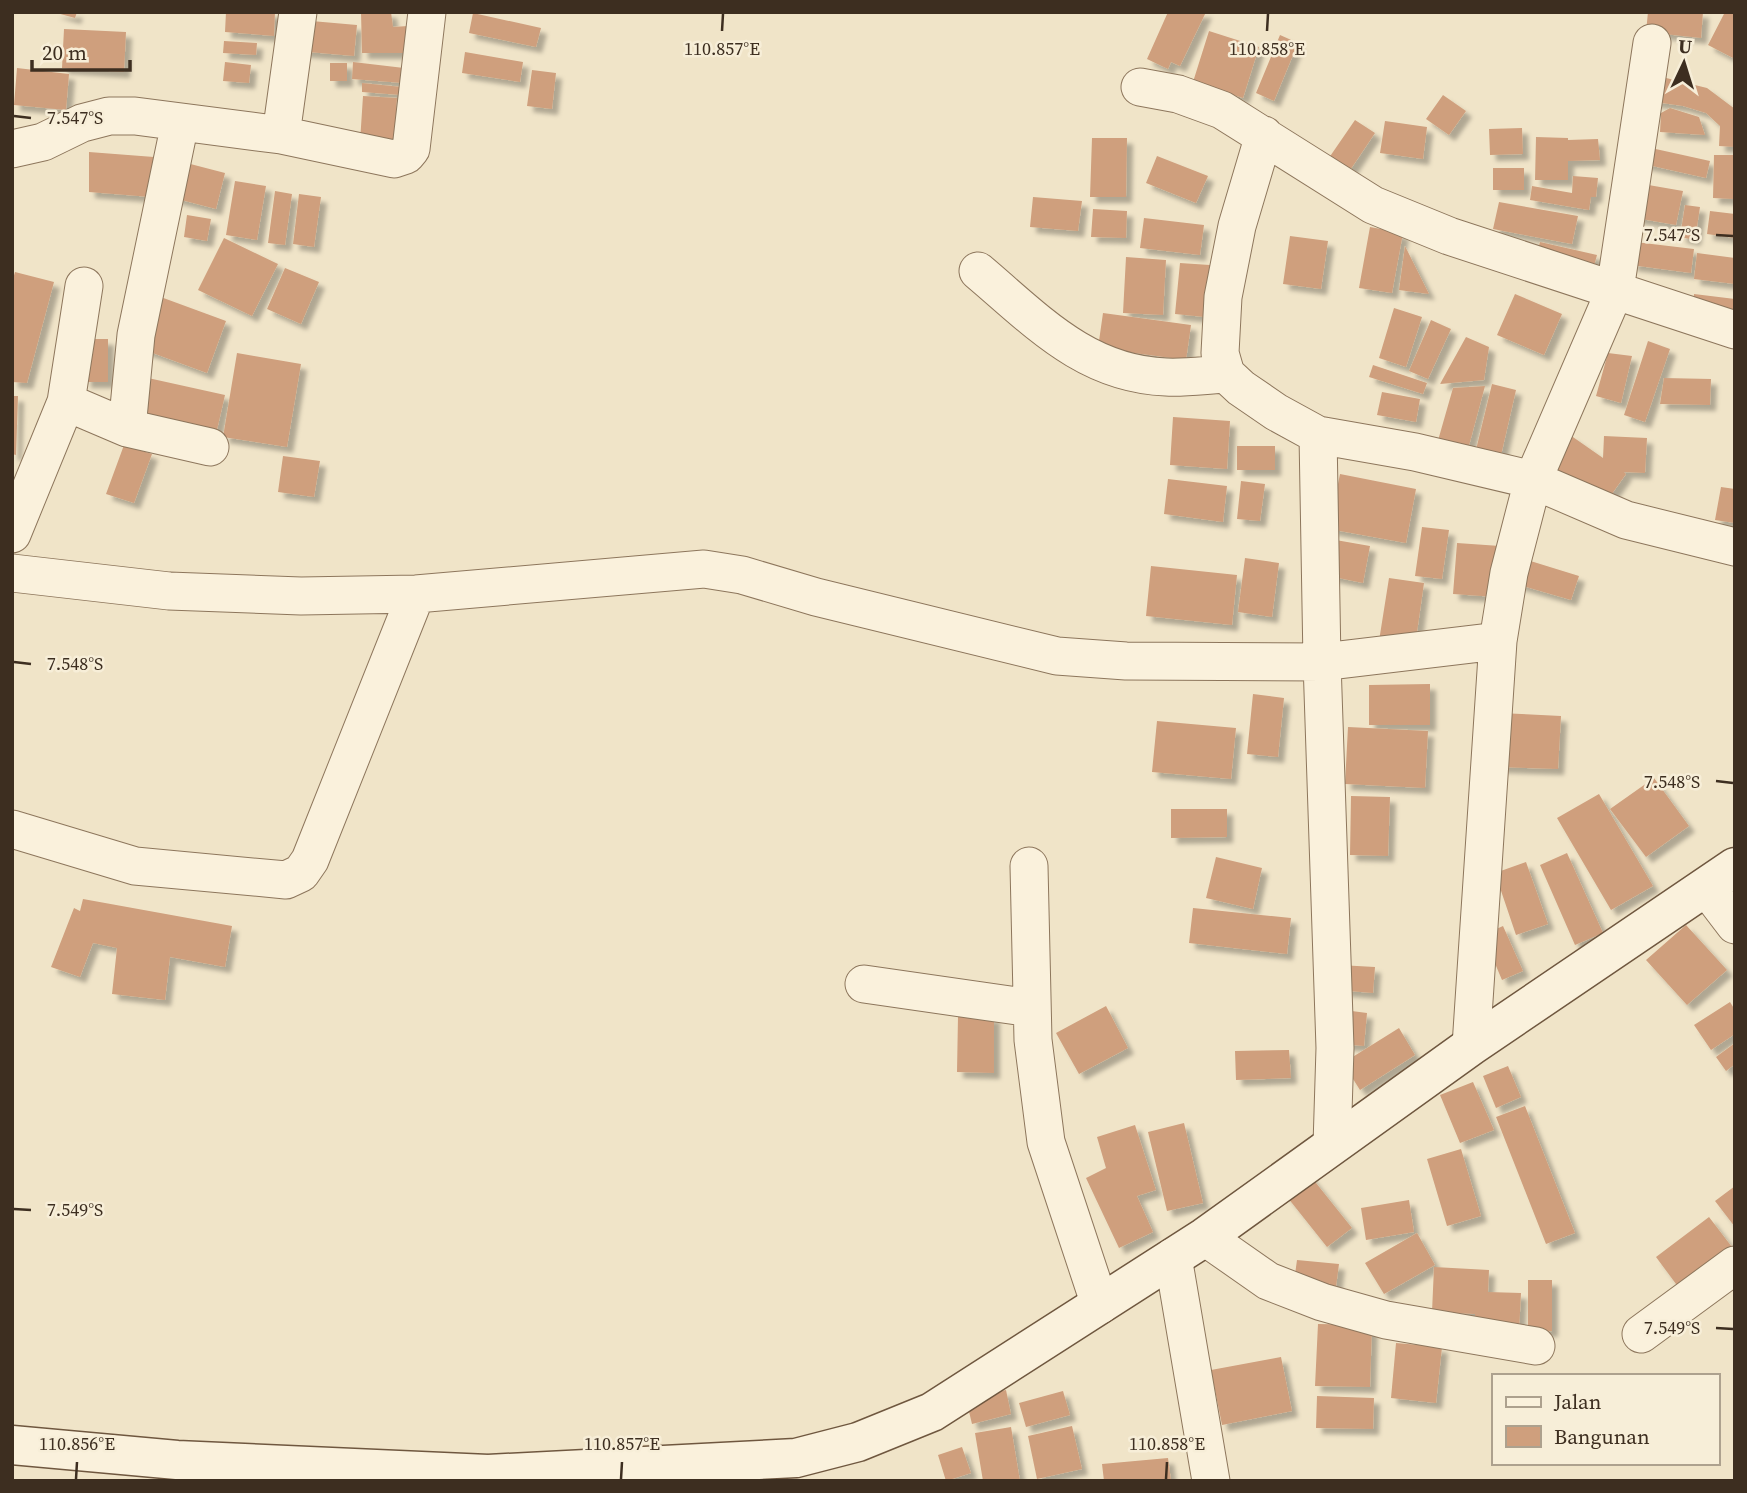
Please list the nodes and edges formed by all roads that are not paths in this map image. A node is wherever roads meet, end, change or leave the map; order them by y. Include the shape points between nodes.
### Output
1 (298, 12) edge
2 (427, 12) edge
3 (1652, 43) dead end
4 (1140, 88) dead end
5 (180, 123) junction
6 (281, 135) junction
7 (1264, 135) junction
8 (12, 149) edge
9 (978, 271) dead end
10 (84, 286) dead end
11 (1615, 290) junction
12 (1735, 330) edge
13 (1226, 374) junction
14 (66, 402) junction
15 (127, 428) junction
16 (1318, 435) junction
17 (210, 447) dead end
18 (1533, 480) junction
19 (12, 534) edge
20 (1735, 547) edge
21 (12, 573) edge
22 (416, 594) junction
23 (1498, 641) junction
24 (1322, 662) junction
25 (12, 829) edge
26 (1029, 866) dead end
27 (1720, 877) edge
28 (1735, 925) edge
29 (864, 984) dead end
30 (1031, 1008) junction
31 (1471, 1046) junction
32 (1332, 1144) junction
33 (1189, 1247) junction
34 (1735, 1265) edge
35 (1100, 1305) junction
36 (1641, 1334) dead end
37 (1536, 1346) dead end
38 (12, 1445) edge
39 (1211, 1481) edge

1 - 6 street
2 - 6 street via 411,149 406,155 394,159
3 - 11 street
4 - 7 street via 1178,94 1222,110
5 - 6 street
5 - 8 street via 109,116
5 - 15 street via 136,335
7 - 11 street via 1373,205
7 - 13 street via 1237,226 1223,297 1220,353
9 - 13 street via 1057,338 1107,366 1166,377
10 - 14 street
11 - 12 street
11 - 18 street
13 - 16 street via 1276,412
14 - 15 street
14 - 19 street
15 - 17 street
16 - 18 street
16 - 24 street
18 - 20 street via 1626,520
18 - 23 street via 1509,573
21 - 22 street via 169,591
22 - 24 street via 704,569 1058,656
22 - 25 street via 301,873 286,880 135,866
23 - 24 street
23 - 31 street
24 - 32 street via 1335,1048
26 - 30 street
27 - 28 street
27 - 31 street
29 - 30 street
30 - 35 street via 1046,1142
31 - 32 street
32 - 33 street
33 - 35 street
33 - 37 street via 1322,1302 1387,1320
33 - 39 street
34 - 36 street
35 - 38 street via 932,1412 858,1442 796,1458 488,1474 177,1460

